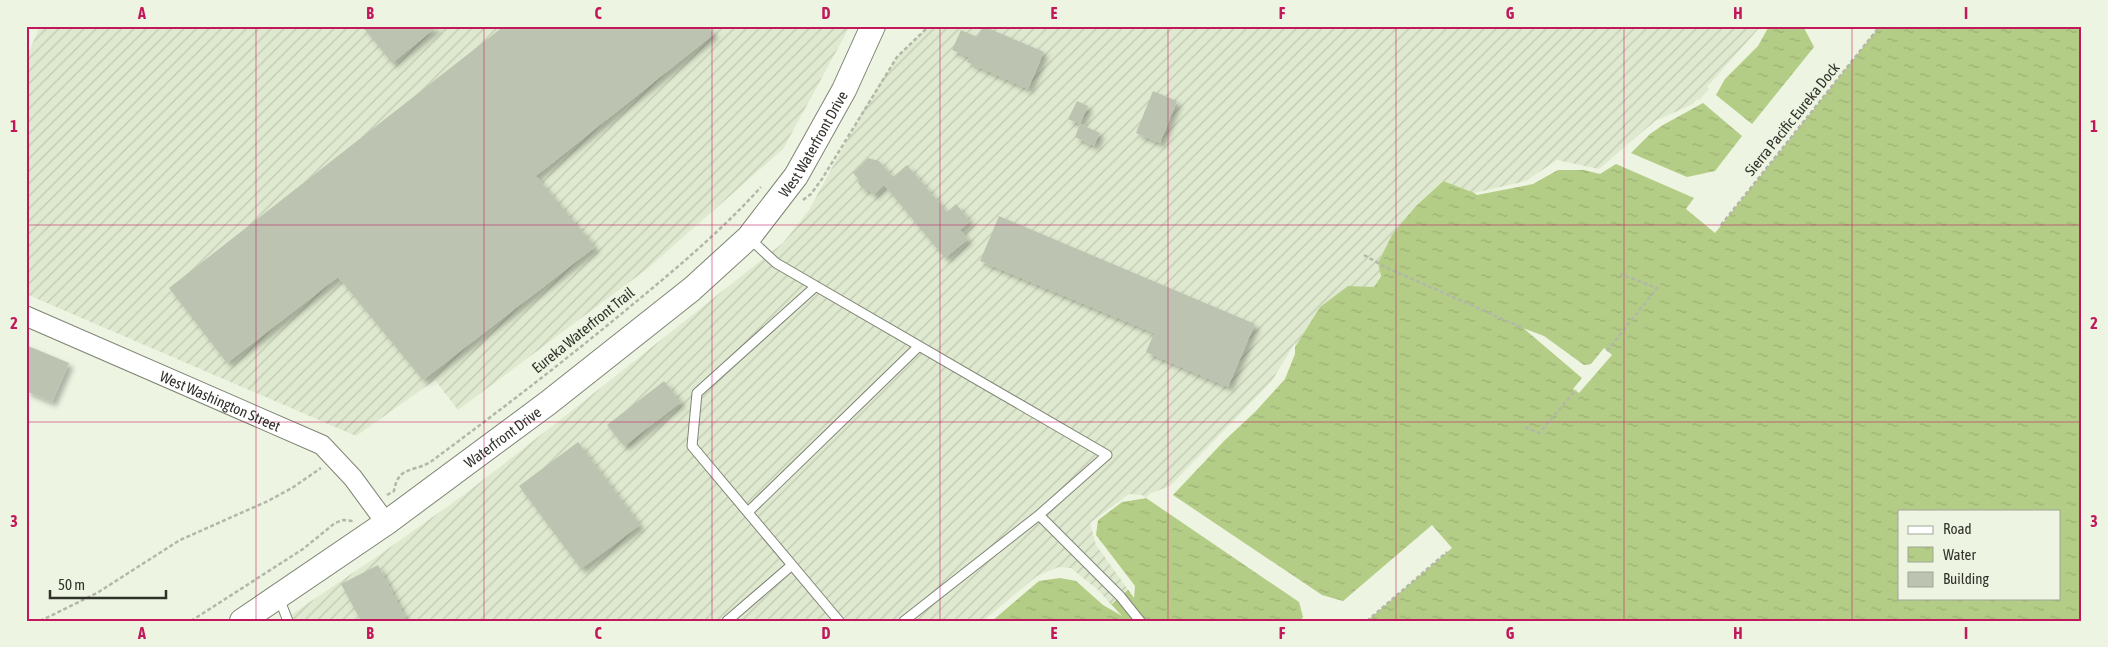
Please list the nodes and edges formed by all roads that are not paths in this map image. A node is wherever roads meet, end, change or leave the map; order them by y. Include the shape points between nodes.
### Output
1 (869, 34) edge
2 (749, 237) junction
3 (816, 286) junction
4 (26, 316) edge
5 (919, 346) junction
6 (748, 512) junction
7 (379, 514) junction
8 (1039, 515) junction
9 (792, 565) junction
10 (279, 598) junction
11 (1140, 620) edge
12 (242, 621) edge
13 (288, 621) edge
14 (727, 621) edge
15 (839, 621) edge
16 (904, 621) edge

1 - 2 street, West Waterfront Drive via 844,90 787,189
2 - 3 lane via 776,263
2 - 7 street, Waterfront Drive via 692,289 548,403
3 - 5 lane
3 - 6 lane via 697,393 692,446
4 - 7 street, West Washington Street via 322,445 353,478
5 - 6 lane
5 - 8 lane via 1107,455
6 - 9 lane
7 - 10 street, Waterfront Drive
8 - 11 lane
8 - 16 lane
9 - 14 lane
9 - 15 lane
10 - 12 street, Waterfront Drive
10 - 13 lane

